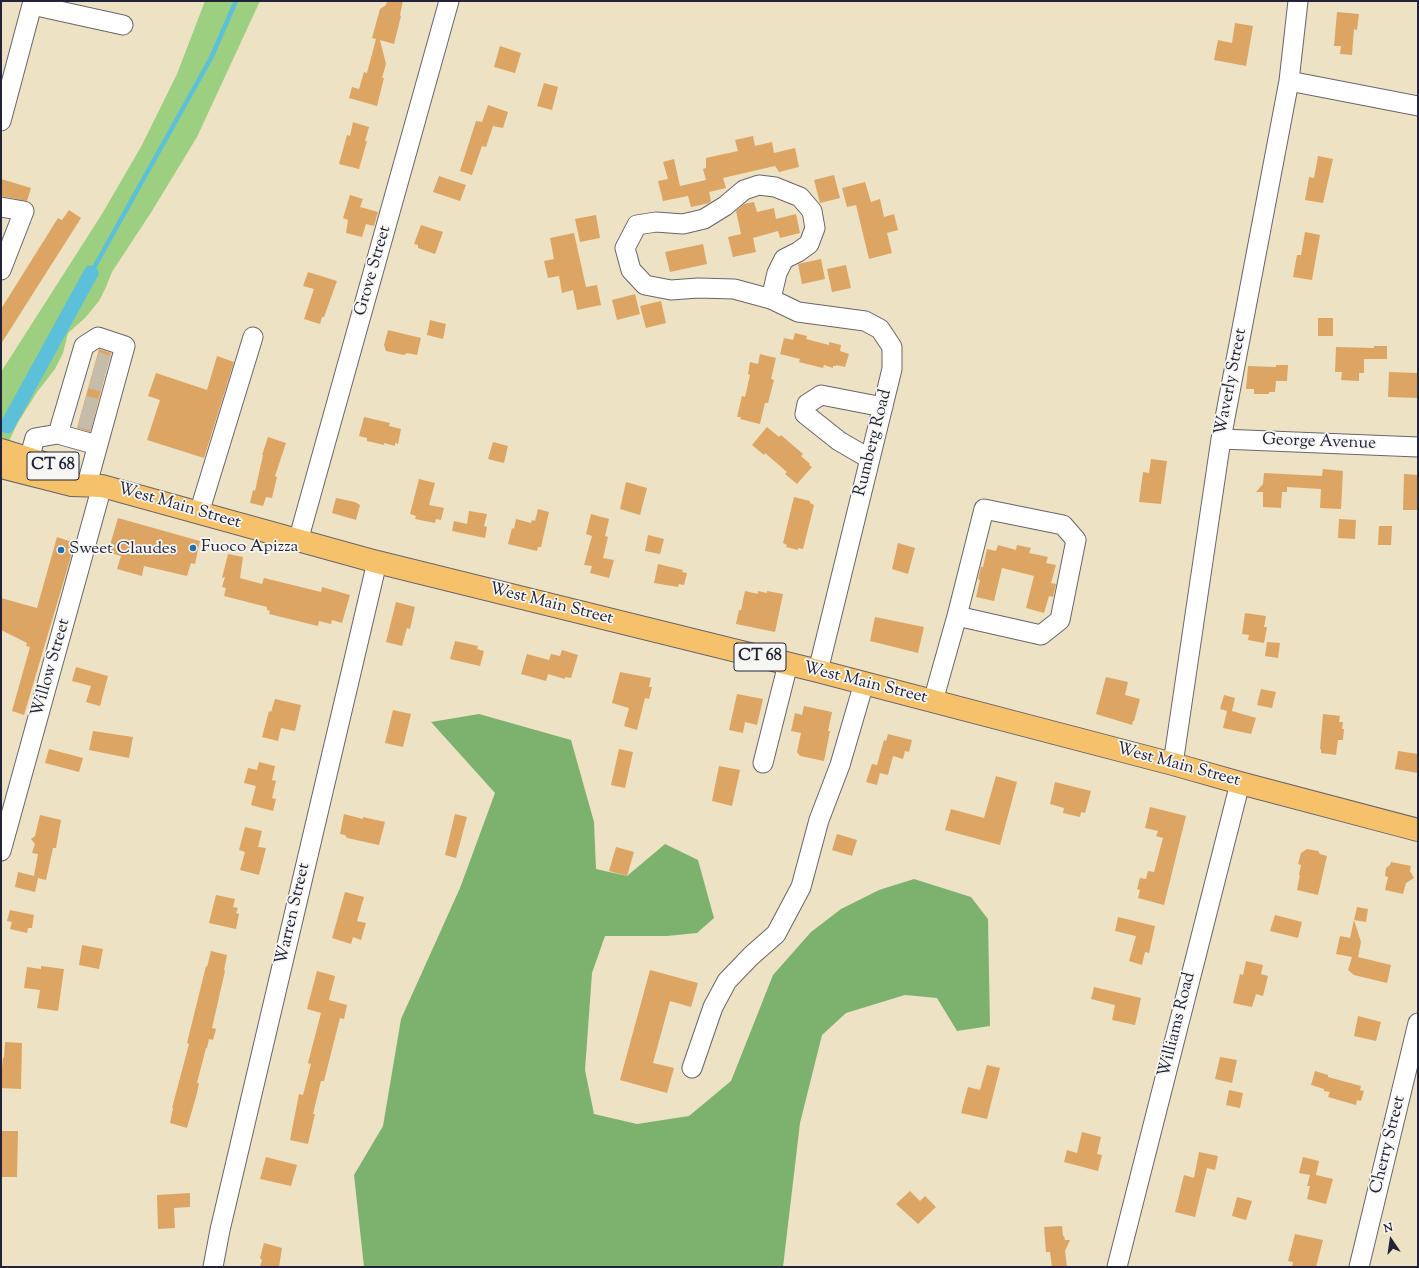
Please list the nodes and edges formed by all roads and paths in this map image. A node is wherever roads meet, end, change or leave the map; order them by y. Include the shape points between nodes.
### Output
1 (449, 1) edge
2 (1298, 1) edge
3 (123, 25) dead end
4 (1289, 81) junction
5 (1418, 106) edge
6 (1, 122) edge
7 (1, 207) edge
8 (1, 270) edge
9 (771, 299) junction
10 (253, 337) dead end
11 (883, 407) junction
12 (58, 434) junction
13 (1221, 439) junction
14 (97, 445) junction
15 (1418, 447) edge
16 (1, 450) edge
17 (29, 459) junction
18 (870, 459) junction
19 (1, 467) edge
20 (95, 481) junction
21 (199, 513) junction
22 (298, 540) junction
23 (377, 562) junction
24 (957, 616) junction
25 (788, 664) junction
26 (818, 671) junction
27 (864, 683) junction
28 (933, 701) junction
29 (763, 763) dead end
30 (1172, 764) junction
31 (1240, 783) junction
32 (1418, 830) edge
33 (1, 851) edge
34 (1418, 1023) edge
35 (692, 1068) dead end
36 (213, 1267) edge
37 (1117, 1267) edge
38 (1359, 1267) edge

1 - 22 street, Grove Street
2 - 4 street, Waverly Street
3 - 6 street via 32,5
4 - 5 street
4 - 13 street, Waverly Street
7 - 8 street via 24,211
9 - 9 street, Rumberg Road via 734,289 671,290 645,285 631,270 626,248 637,225 656,222 683,224 704,219 744,190 759,185 775,187 800,197 812,211 815,228 809,244 784,259 777,273
9 - 11 street, Rumberg Road via 798,312 865,322 880,329 892,347 892,369
10 - 21 street
11 - 18 street, Rumberg Road
11 - 18 street via 821,394 806,404 805,414 839,441
12 - 14 street
12 - 14 street, Willow Street via 93,393
12 - 17 street via 35,438
13 - 15 street, George Avenue
13 - 30 street, Waverly Street
14 - 20 street, Willow Street
16 - 17 main road, West Main Street / CT 68
17 - 20 main road, West Main Street / CT 68
18 - 26 street, Rumberg Road
19 - 20 main road, West Main Street / CT 68 via 72,485
20 - 21 main road, West Main Street / CT 68
20 - 33 street, Willow Street
21 - 22 main road, West Main Street / CT 68
22 - 23 main road, West Main Street / CT 68
23 - 25 main road, West Main Street / CT 68
23 - 36 street, Warren Street
24 - 24 street via 984,509 1063,525 1076,540 1060,620 1041,635
24 - 28 street
25 - 26 main road, West Main Street / CT 68
25 - 29 street
26 - 27 main road, West Main Street / CT 68
27 - 28 main road, West Main Street / CT 68
27 - 35 street via 800,887 776,934 727,981 713,1007
28 - 30 main road, West Main Street / CT 68
30 - 31 main road, West Main Street / CT 68
31 - 32 main road, West Main Street / CT 68
31 - 37 street, Williams Road
34 - 38 street, Cherry Street

